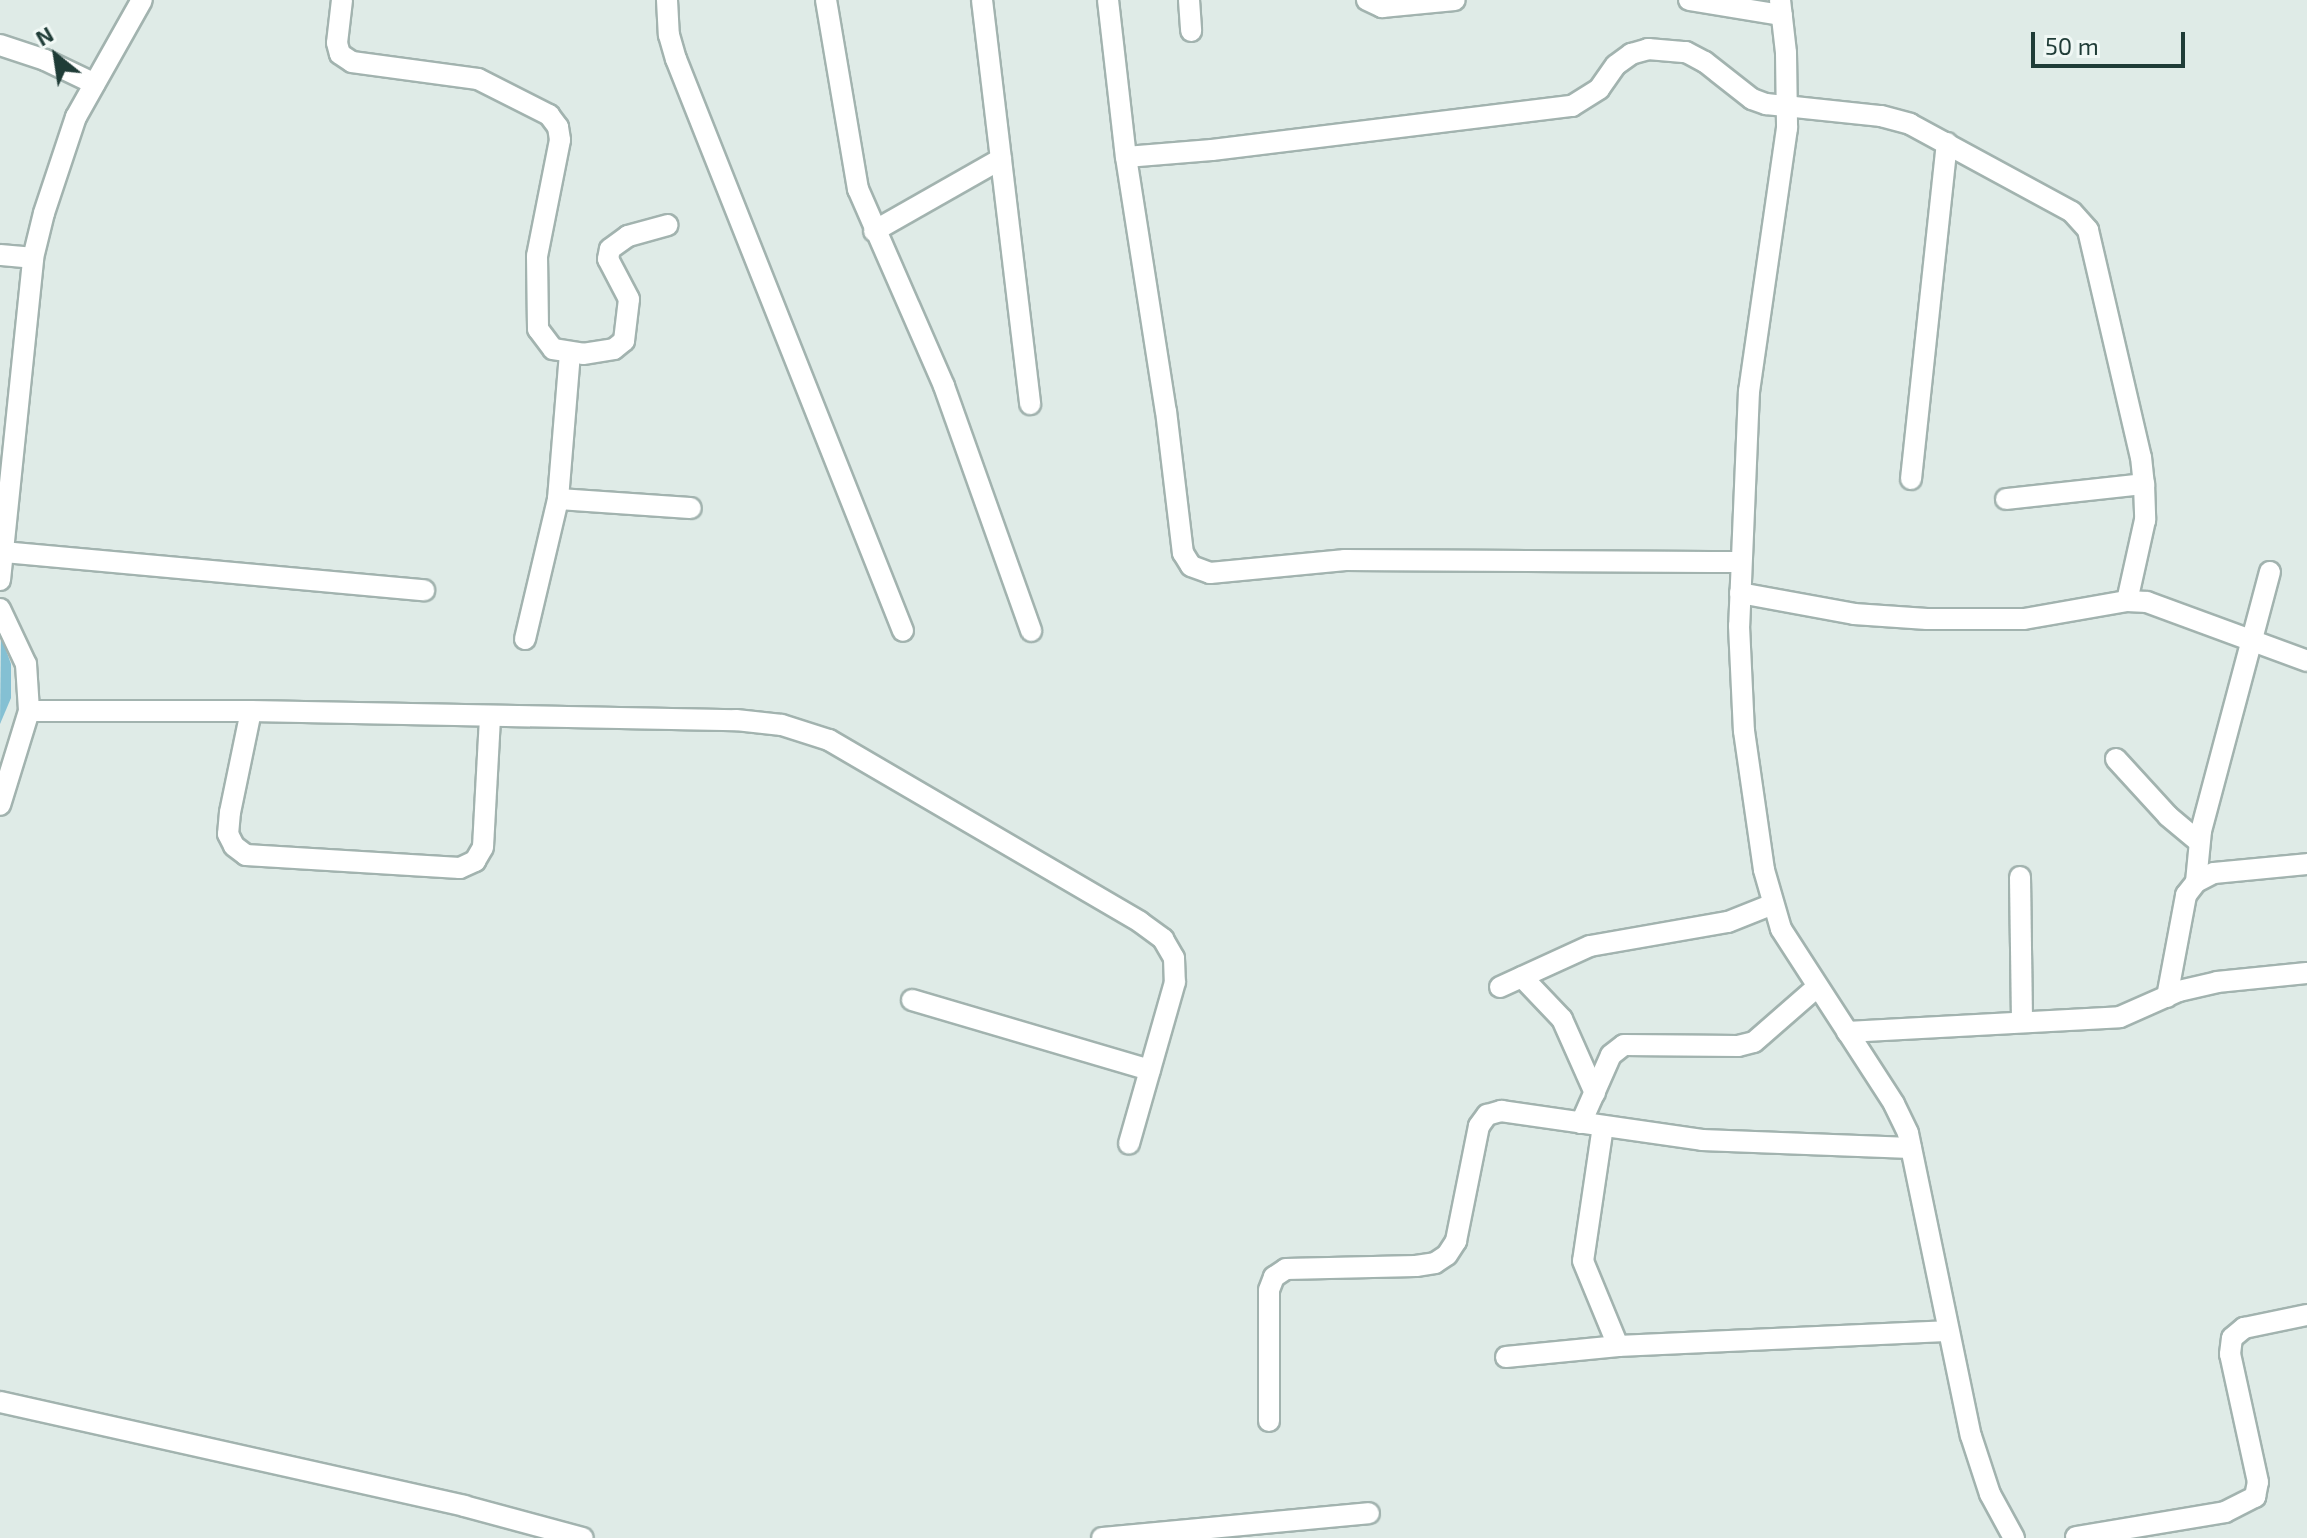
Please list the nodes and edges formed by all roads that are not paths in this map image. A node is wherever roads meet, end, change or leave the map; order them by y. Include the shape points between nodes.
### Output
1 (142, 0) edge
2 (342, 0) edge
3 (667, 0) edge
4 (826, 0) edge
5 (982, 0) edge
6 (1108, 0) edge
7 (1189, 0) edge
8 (1367, 0) edge
9 (1455, 0) edge
10 (1689, 0) edge
11 (1424, 1) edge
12 (1781, 7) edge
13 (1191, 31) dead end
14 (0, 45) edge
15 (95, 84) junction
16 (1787, 107) junction
17 (1947, 143) junction
18 (1126, 157) junction
19 (1001, 159) junction
20 (668, 225) dead end
21 (874, 231) junction
22 (0, 255) edge
23 (33, 258) junction
24 (570, 354) junction
25 (1030, 404) dead end
26 (1911, 479) dead end
27 (2144, 484) junction
28 (558, 499) junction
29 (2006, 499) dead end
30 (691, 508) dead end
31 (3, 552) junction
32 (1741, 562) junction
33 (2270, 572) dead end
34 (0, 580) edge
35 (424, 590) dead end
36 (1740, 593) junction
37 (2127, 601) junction
38 (0, 609) edge
39 (903, 631) dead end
40 (1031, 631) dead end
41 (525, 639) dead end
42 (2251, 641) junction
43 (2307, 661) edge
44 (29, 711) junction
45 (251, 711) junction
46 (490, 717) junction
47 (2116, 759) dead end
48 (0, 805) edge
49 (2199, 842) junction
50 (2307, 864) edge
51 (2020, 877) dead end
52 (2196, 882) junction
53 (1773, 904) junction
54 (2307, 973) edge
55 (1522, 977) junction
56 (1500, 987) dead end
57 (1817, 987) junction
58 (2167, 997) junction
59 (912, 1000) dead end
60 (2022, 1022) junction
61 (1847, 1032) junction
62 (1150, 1070) junction
63 (1595, 1093) junction
64 (1581, 1123) junction
65 (1603, 1126) junction
66 (1129, 1144) dead end
67 (1911, 1148) junction
68 (2307, 1315) edge
69 (1946, 1331) junction
70 (1618, 1346) junction
71 (1506, 1357) dead end
72 (0, 1402) edge
73 (1269, 1421) dead end
74 (1369, 1513) dead end
75 (2076, 1537) edge
76 (583, 1538) edge
77 (1102, 1538) edge
78 (2014, 1538) edge

1 - 15 street
2 - 24 street via 337,43 340,54 352,62 478,79 549,115 558,127 560,140 537,256 537,321 553,349
3 - 39 street via 676,59
4 - 21 street via 849,146
5 - 19 street
6 - 18 street
7 - 13 street
8 - 11 street via 1382,7
9 - 11 street
10 - 12 street
12 - 16 street
14 - 15 street
15 - 23 street via 76,117
16 - 17 street via 1881,116
16 - 18 street via 1752,99 1686,52 1648,49 1623,60 1599,89 1572,106
16 - 32 street via 1749,391
17 - 26 street
17 - 27 street via 2072,212 2088,230
18 - 32 street via 1183,553 1191,566 1210,573 1345,560
19 - 21 street
19 - 25 street
20 - 24 street via 628,236 610,249 608,259 629,299 624,341 614,349
21 - 40 street via 944,386
22 - 23 street
23 - 31 street
24 - 28 street
27 - 29 street
27 - 37 street via 2145,520
28 - 30 street
28 - 41 street
31 - 34 street
31 - 35 street
32 - 36 street
33 - 42 street
36 - 37 street via 1854,614 1927,619 2040,618
36 - 53 street via 1744,731
37 - 42 street via 2177,611
38 - 44 street via 26,664
42 - 43 street
42 - 49 street
44 - 45 street
44 - 48 street
45 - 46 street
45 - 46 street via 230,812 228,834 234,846 246,855 460,868 475,861 483,847
46 - 62 street via 736,720 782,725 829,740 1163,939 1174,958 1175,982
47 - 49 street
49 - 52 street
50 - 52 street via 2214,873
51 - 60 street
52 - 58 street via 2186,895
53 - 55 street via 1728,922 1590,946
53 - 57 street via 1781,929
54 - 58 street via 2217,982
55 - 56 street
55 - 63 street via 1562,1019
57 - 61 street
57 - 63 street via 1754,1042 1624,1045 1611,1055
58 - 60 street via 2120,1017
59 - 62 street
60 - 61 street
61 - 67 street via 1894,1104
62 - 66 street
63 - 64 street
64 - 65 street
64 - 73 street via 1501,1111 1487,1115 1479,1126 1456,1241 1435,1263 1286,1269 1274,1277 1269,1290
65 - 67 street via 1702,1140
65 - 70 street via 1583,1261
67 - 69 street
68 - 75 street via 2244,1328 2232,1338 2230,1354 2258,1482 2255,1497 2225,1512
69 - 70 street
69 - 78 street via 1978,1461
70 - 71 street
72 - 76 street via 464,1506
74 - 77 street

